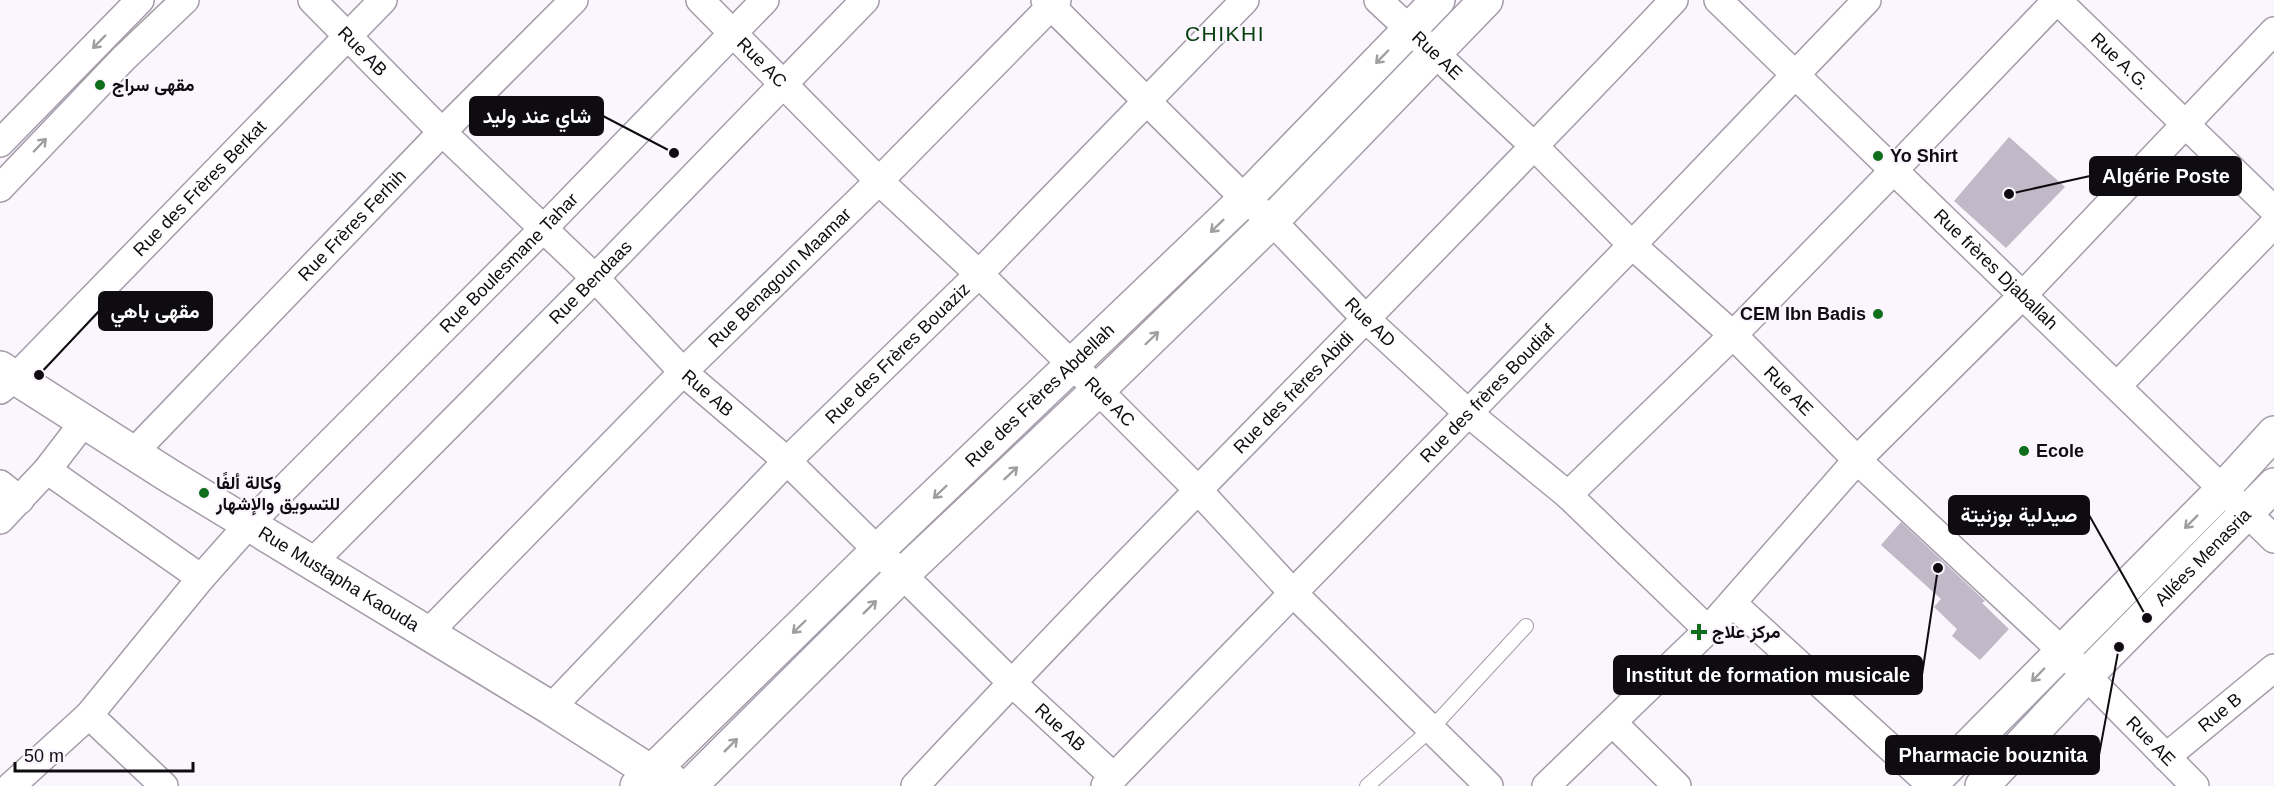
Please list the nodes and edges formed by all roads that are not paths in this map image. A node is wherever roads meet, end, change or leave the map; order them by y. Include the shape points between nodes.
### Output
1 (140, 0) edge
2 (185, 0) edge
3 (312, 0) edge
4 (384, 0) edge
5 (574, 0) edge
6 (700, 0) edge
7 (765, 0) edge
8 (865, 0) edge
9 (1245, 0) edge
10 (1378, 0) edge
11 (1438, 0) edge
12 (1485, 0) edge
13 (1674, 0) edge
14 (1718, 0) edge
15 (1867, 0) edge
16 (2057, 0) edge
17 (1051, 2) edge
18 (1409, 29) junction
19 (2274, 31) edge
20 (733, 32) junction
21 (349, 36) junction
22 (1435, 52) junction
23 (1795, 75) junction
24 (783, 82) junction
25 (1147, 100) junction
26 (2186, 123) junction
27 (442, 132) junction
28 (0, 143) edge
29 (1535, 147) junction
30 (1894, 170) junction
31 (879, 181) junction
32 (0, 188) edge
33 (1245, 198) junction
34 (2274, 210) edge
35 (1272, 221) junction
36 (2274, 224) edge
37 (543, 229) junction
38 (1632, 245) junction
39 (980, 274) junction
40 (595, 278) junction
41 (2023, 296) junction
42 (1367, 320) junction
43 (1733, 335) junction
44 (1073, 365) junction
45 (683, 372) junction
46 (5, 379) edge
47 (2117, 386) junction
48 (1098, 390) junction
49 (1468, 413) junction
50 (84, 422) junction
51 (2274, 434) edge
52 (133, 453) junction
53 (1857, 460) junction
54 (787, 461) junction
55 (47, 471) junction
56 (2274, 485) edge
57 (1197, 489) junction
58 (2223, 489) junction
59 (10, 492) edge
60 (1568, 495) junction
61 (2248, 512) junction
62 (0, 520) edge
63 (249, 524) junction
64 (2274, 538) edge
65 (877, 551) junction
66 (313, 562) junction
67 (903, 574) junction
68 (201, 578) junction
69 (1293, 593) junction
70 (1732, 603) junction
71 (1526, 626) dead end
72 (1708, 630) junction
73 (428, 633) junction
74 (2062, 651) junction
75 (2274, 668) edge
76 (2086, 676) junction
77 (1011, 682) junction
78 (551, 708) junction
79 (89, 715) junction
80 (1613, 723) junction
81 (1431, 729) junction
82 (2166, 757) junction
83 (10, 778) edge
84 (644, 779) edge
85 (1109, 781) edge
86 (1930, 785) edge
87 (164, 786) edge
88 (680, 786) edge
89 (690, 786) edge
90 (915, 786) edge
91 (1367, 786) edge
92 (1489, 786) edge
93 (1546, 786) edge
94 (1677, 786) edge
95 (1982, 786) edge
96 (2195, 786) edge

1 -> 28 street
32 -> 2 street
3 - 21 street, Rue AB
4 - 21 street, Rue des Frères Berkat
5 - 27 street, Rue Frères Ferhih
6 - 20 street, Rue AC
7 - 20 street, Rue Boulesmane Tahar
8 - 24 street, Rue Bendaas
9 - 25 street, Rue des Frères Bouaziz
10 - 18 street, Rue AE
11 - 18 main road, Rue des Frères Abdellah
12 - 22 main road, Rue des Frères Abdellah
13 - 29 street, Rue des frères Abidi
14 - 23 street, Rue frères Djaballah
15 - 23 street, Rue des frères Boudiaf
16 - 26 street, Rue A.G.
16 - 30 street
17 - 25 street, Rue AD
17 - 31 street, Rue Benagoun Maamar
18 - 22 street, Rue AE
18 -> 33 main road, Rue des Frères Abdellah
19 - 26 street
20 - 24 street, Rue AC
20 - 37 street, Rue Boulesmane Tahar
21 - 27 street, Rue AB
21 - 46 street, Rue des Frères Berkat
22 - 29 street, Rue AE
22 - 35 main road, Rue des Frères Abdellah
23 - 30 street, Rue frères Djaballah
23 - 38 street, Rue des frères Boudiaf
24 - 31 street, Rue AC
24 - 40 street, Rue Bendaas
25 - 33 street, Rue AD
25 - 39 street, Rue des Frères Bouaziz
26 - 34 street, Rue A.G.
26 - 41 street
27 - 37 street, Rue AB
27 - 52 street, Rue Frères Ferhih
29 - 38 street, Rue AE
29 - 42 street, Rue des frères Abidi
30 - 41 street, Rue frères Djaballah
30 - 43 street
31 - 39 street, Rue AC
31 - 45 street, Rue Benagoun Maamar
33 - 35 street, Rue AD
33 -> 44 main road, Rue des Frères Abdellah
35 - 42 street, Rue AD
48 -> 35 main road, Rue des Frères Abdellah
36 - 47 street
37 - 40 street, Rue AB
37 - 63 street, Rue Boulesmane Tahar
38 - 43 street, Rue AE
38 - 49 street, Rue des frères Boudiaf
39 - 44 street, Rue AC
39 - 54 street, Rue des Frères Bouaziz
40 - 45 street, Rue AB
40 - 66 street, Rue Bendaas
41 - 47 street, Rue frères Djaballah
41 - 53 street
42 - 49 street, Rue AD
42 - 57 street, Rue des frères Abidi
43 - 53 street, Rue AE
43 - 60 street
44 - 48 street, Rue AC
44 -> 65 main road, Rue des Frères Abdellah
45 - 54 street, Rue AB
45 - 73 street, Rue Benagoun Maamar
46 - 50 main road, Rue Mustapha Kaouda
47 - 58 street, Rue frères Djaballah
48 - 57 street, Rue AC
67 -> 48 main road, Rue des Frères Abdellah
49 - 60 street, Rue AD
49 - 69 street, Rue des frères Boudiaf
50 - 52 main road, Rue Mustapha Kaouda
50 - 55 street
51 - 58 main road
52 - 63 main road, Rue Mustapha Kaouda
53 - 70 street
53 - 74 street, Rue AE
54 - 65 street, Rue AB
54 - 78 street, Rue des Frères Bouaziz
55 - 59 street
55 - 68 street
56 - 61 main road, Allées Menasria
57 - 69 street, Rue AC
57 - 77 street, Rue des frères Abidi
58 - 61 street, Rue frères Djaballah
58 -> 74 main road
59 - 62 street
60 - 72 street, Rue AD
61 - 64 street, Rue frères Djaballah
61 - 76 main road, Allées Menasria
63 - 66 main road, Rue Mustapha Kaouda
63 - 68 street, Rue Boulesmane Tahar
65 - 67 street, Rue AB
65 -> 84 main road, Rue des Frères Abdellah
66 - 73 main road, Rue Mustapha Kaouda
67 - 77 street, Rue AB
89 -> 67 main road, Rue des Frères Abdellah
68 - 79 street, Rue Boulesmane Tahar
69 - 81 street, Rue AC
69 - 85 street, Rue des frères Boudiaf
70 - 72 street
70 - 86 street
71 - 81 lane
72 - 80 street
73 - 78 main road, Rue Mustapha Kaouda
74 - 76 street, Rue AE
74 -> 86 main road
75 - 82 street, Rue B
76 - 82 street, Rue AE
76 - 95 main road, Allées Menasria
77 - 85 street, Rue AB
77 - 90 street, Rue des frères Abidi
78 - 84 main road, Rue Mustapha Kaouda
79 - 83 street, Rue Boulesmane Tahar
79 - 87 street
80 - 93 street
80 - 94 street
81 - 91 lane
81 - 92 street, Rue AC
82 - 96 street, Rue AE
84 - 88 main road, Rue Mustapha Kaouda

